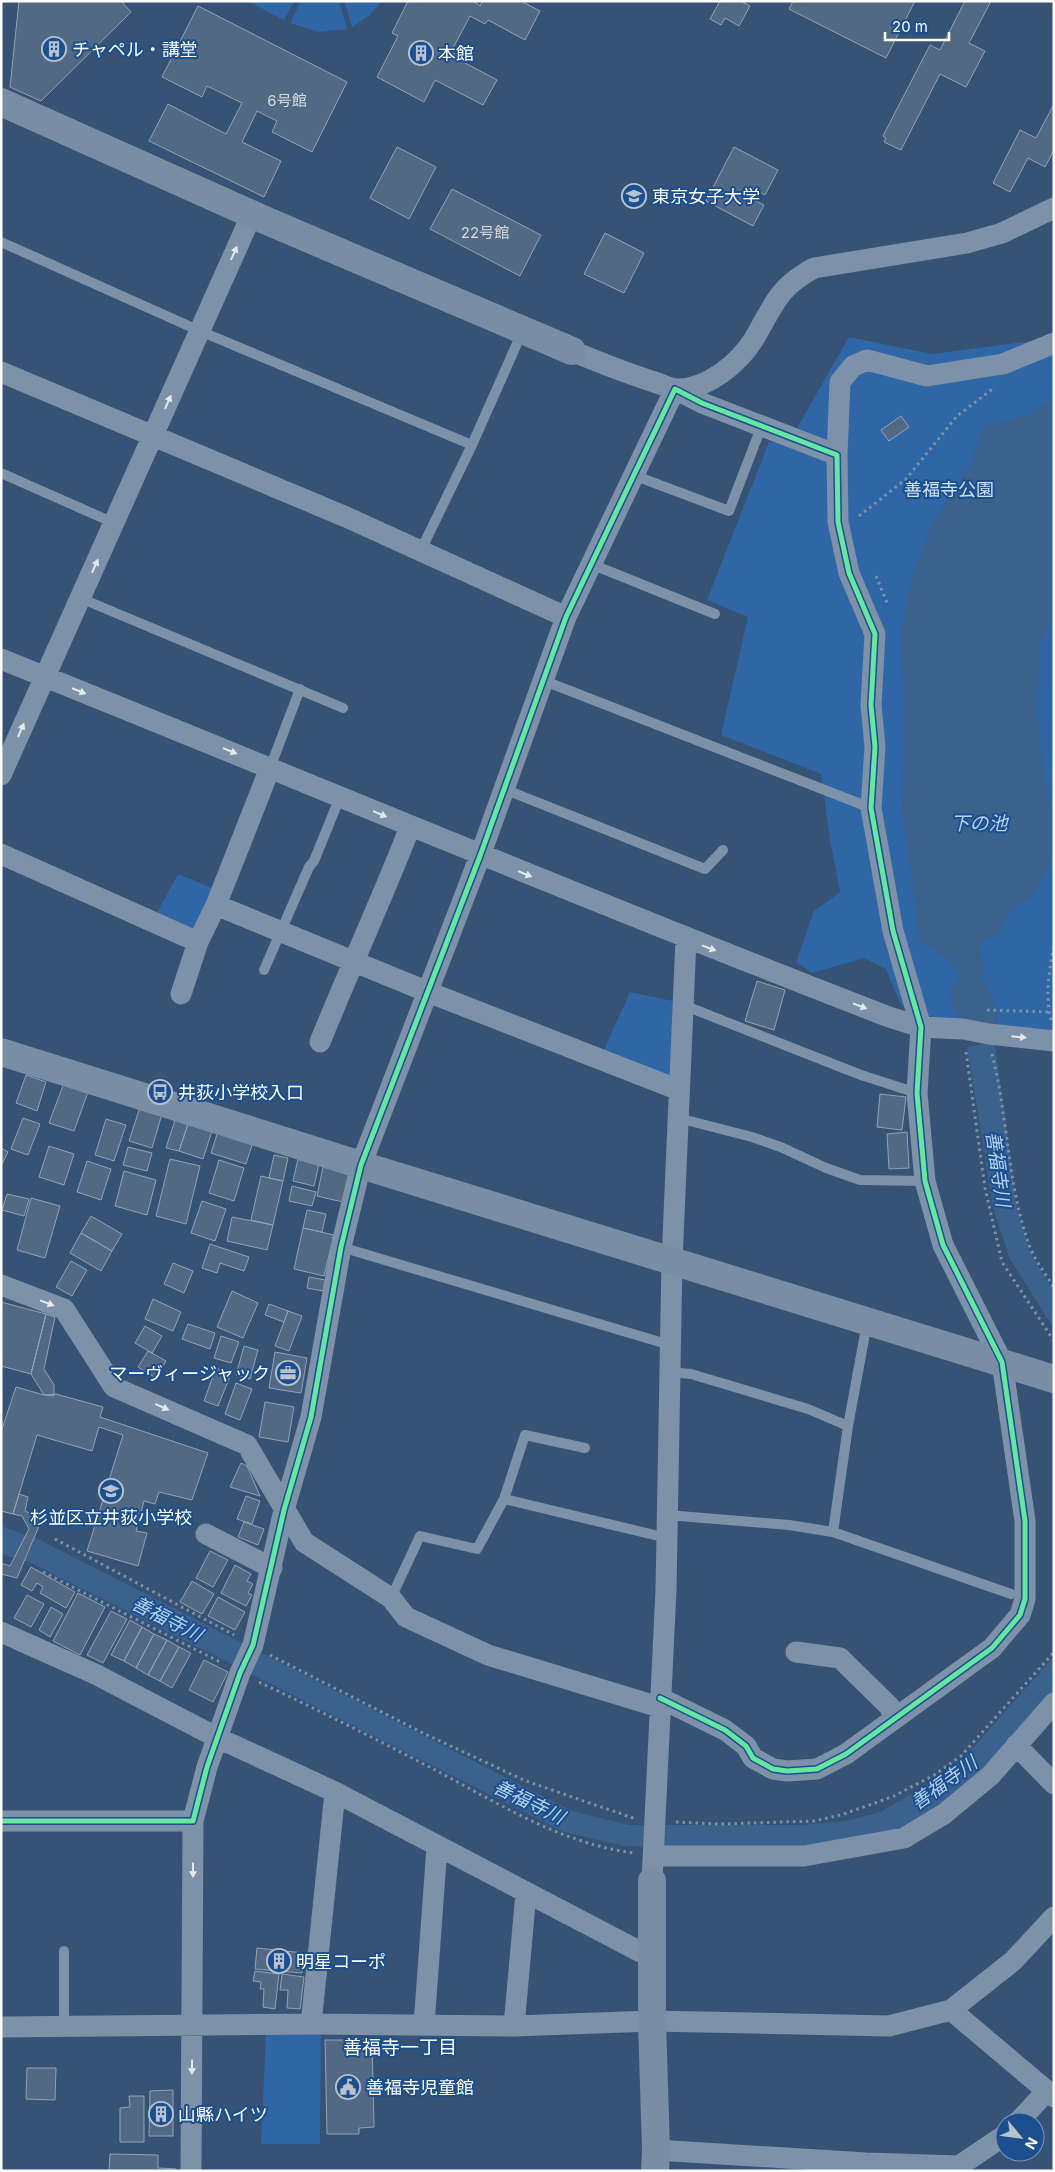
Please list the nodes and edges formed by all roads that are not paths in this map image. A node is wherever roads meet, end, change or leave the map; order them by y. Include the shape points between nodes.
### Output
1 (1, 102) edge
2 (1054, 208) edge
3 (252, 214) junction
4 (1, 242) edge
5 (523, 329) junction
6 (200, 331) junction
7 (1054, 343) edge
8 (572, 351) joint
9 (1, 372) edge
10 (675, 389) junction
11 (762, 425) junction
12 (153, 436) junction
13 (472, 445) junction
14 (837, 455) junction
15 (1, 473) edge
16 (633, 475) junction
17 (114, 523) junction
18 (421, 550) junction
19 (591, 564) junction
20 (80, 598) junction
21 (715, 614) dead end
22 (566, 617) junction
23 (1, 659) edge
24 (45, 677) junction
25 (542, 680) junction
26 (300, 689) junction
27 (344, 708) dead end
28 (270, 768) junction
29 (1, 775) edge
30 (504, 789) junction
31 (340, 797) junction
32 (871, 808) junction
33 (410, 827) junction
34 (722, 850) dead end
35 (1, 854) edge
36 (480, 856) junction
37 (216, 905) junction
38 (281, 932) junction
39 (686, 939) junction
40 (198, 942) junction
41 (353, 962) junction
42 (264, 970) dead end
43 (428, 992) junction
44 (181, 994) dead end
45 (682, 1005) junction
46 (921, 1027) junction
47 (1054, 1041) edge
48 (320, 1042) dead end
49 (1, 1052) edge
50 (679, 1090) junction
51 (917, 1093) junction
52 (678, 1118) junction
53 (361, 1166) junction
54 (925, 1181) junction
55 (341, 1247) junction
56 (672, 1261) junction
57 (1, 1285) edge
58 (868, 1322) junction
59 (670, 1345) junction
60 (1002, 1362) junction
61 (669, 1372) junction
62 (1054, 1379) edge
63 (848, 1426) junction
64 (584, 1448) dead end
65 (504, 1498) junction
66 (284, 1510) junction
67 (667, 1516) junction
68 (833, 1532) junction
69 (206, 1534) dead end
70 (667, 1538) junction
71 (272, 1568) junction
72 (1011, 1594) dead end
73 (391, 1598) junction
74 (1, 1632) edge
75 (796, 1652) dead end
76 (660, 1702) junction
77 (1054, 1703) edge
78 (894, 1718) junction
79 (218, 1738) junction
80 (1016, 1745) junction
81 (1054, 1784) edge
82 (335, 1792) junction
83 (1, 1820) edge
84 (193, 1821) junction
85 (438, 1847) junction
86 (653, 1863) junction
87 (526, 1893) junction
88 (1054, 1917) edge
89 (64, 1951) dead end
90 (652, 1958) junction
91 (951, 2010) junction
92 (652, 2021) junction
93 (311, 2024) junction
94 (424, 2025) junction
95 (1, 2026) edge
96 (64, 2026) junction
97 (514, 2026) junction
98 (192, 2027) junction
99 (1050, 2094) edge
100 (1029, 2112) edge
101 (995, 2142) edge
102 (656, 2160) edge
103 (191, 2171) edge

1 - 3 street
2 - 10 street via 1002,233 968,243 814,268 797,277 782,291 748,347 729,367 700,384
3 - 5 street
6 -> 3 street
4 - 6 lane
5 - 8 street
5 - 13 lane
12 -> 6 street
6 - 13 lane
7 - 14 street via 1003,364 927,376 867,360 853,366 840,382
8 - 10 street
9 - 12 street
10 - 11 street via 702,403
10 - 16 street
11 - 14 street
11 - 16 lane via 729,511
12 - 17 street
12 - 18 street
13 - 18 lane
14 - 32 street via 838,522 849,573 875,634 871,704 875,747
15 - 17 lane
16 - 19 street
20 -> 17 street
18 - 22 street
19 - 21 lane
19 - 22 street
20 - 24 street
20 - 26 lane
22 - 25 street
23 - 24 street
24 -> 28 street
29 -> 24 street
25 - 30 street
25 - 32 lane
26 - 27 lane
26 - 28 lane
28 - 31 street
28 - 37 street
30 - 34 lane via 705,869
30 - 36 street
31 -> 33 street
31 - 38 lane
32 - 46 street via 892,931
33 - 36 street
33 - 41 street via 382,900
35 - 40 street
36 -> 39 street
36 - 43 street
37 - 38 street
37 - 40 street
38 - 41 street
38 - 42 lane
39 - 45 street
39 -> 46 street via 889,1018
40 - 44 street
41 - 43 street
41 - 48 street
43 - 50 street
43 - 53 street
45 - 50 street
45 - 51 lane via 861,1075
46 -> 47 street
46 - 51 street
49 - 53 street
50 - 52 street
51 - 54 street
52 - 54 lane via 752,1137 860,1180
52 - 56 street
53 - 55 street
53 - 56 street
54 - 60 street via 943,1245
55 - 59 lane
55 - 66 street via 311,1417
56 - 58 street
56 - 59 street
57 -> 66 street via 64,1309 114,1387 247,1445
58 - 60 street
58 - 63 lane
59 - 61 street
60 - 62 street
60 - 78 street via 1025,1521 1025,1599 1020,1615 992,1648
61 - 63 lane via 691,1374 799,1406
61 - 67 street
63 - 68 lane
64 - 65 lane via 525,1435
65 - 70 lane
65 - 73 lane via 477,1549 420,1536
66 - 71 street
66 - 73 street via 304,1542
67 - 68 lane via 789,1525
67 - 70 street
68 - 72 lane
69 - 71 street
70 - 76 street
71 - 79 street via 246,1659
73 - 76 street via 406,1618 488,1655
74 - 79 street via 96,1674
75 - 78 street via 840,1658 889,1706
76 - 78 street via 734,1736 746,1746 753,1758 773,1769 787,1771 817,1769 846,1754
76 - 86 street
77 - 80 street
79 - 82 street
79 - 84 street
80 - 81 street
80 - 86 street via 990,1776 966,1796 944,1814 904,1838 804,1856
82 - 85 street
82 - 93 street
83 - 84 street
84 -> 98 street
85 - 87 street
85 - 94 street
86 - 90 street
87 - 90 street
87 - 97 street
88 - 91 street via 1013,1961
89 - 96 lane
90 - 92 street
91 - 92 street via 889,2026
91 - 99 street
92 - 97 street
92 - 102 street
93 - 94 street
93 - 98 street
94 - 97 street
95 - 96 street
96 - 98 street
98 -> 103 street
99 - 100 street
101 - 102 street via 959,2166

